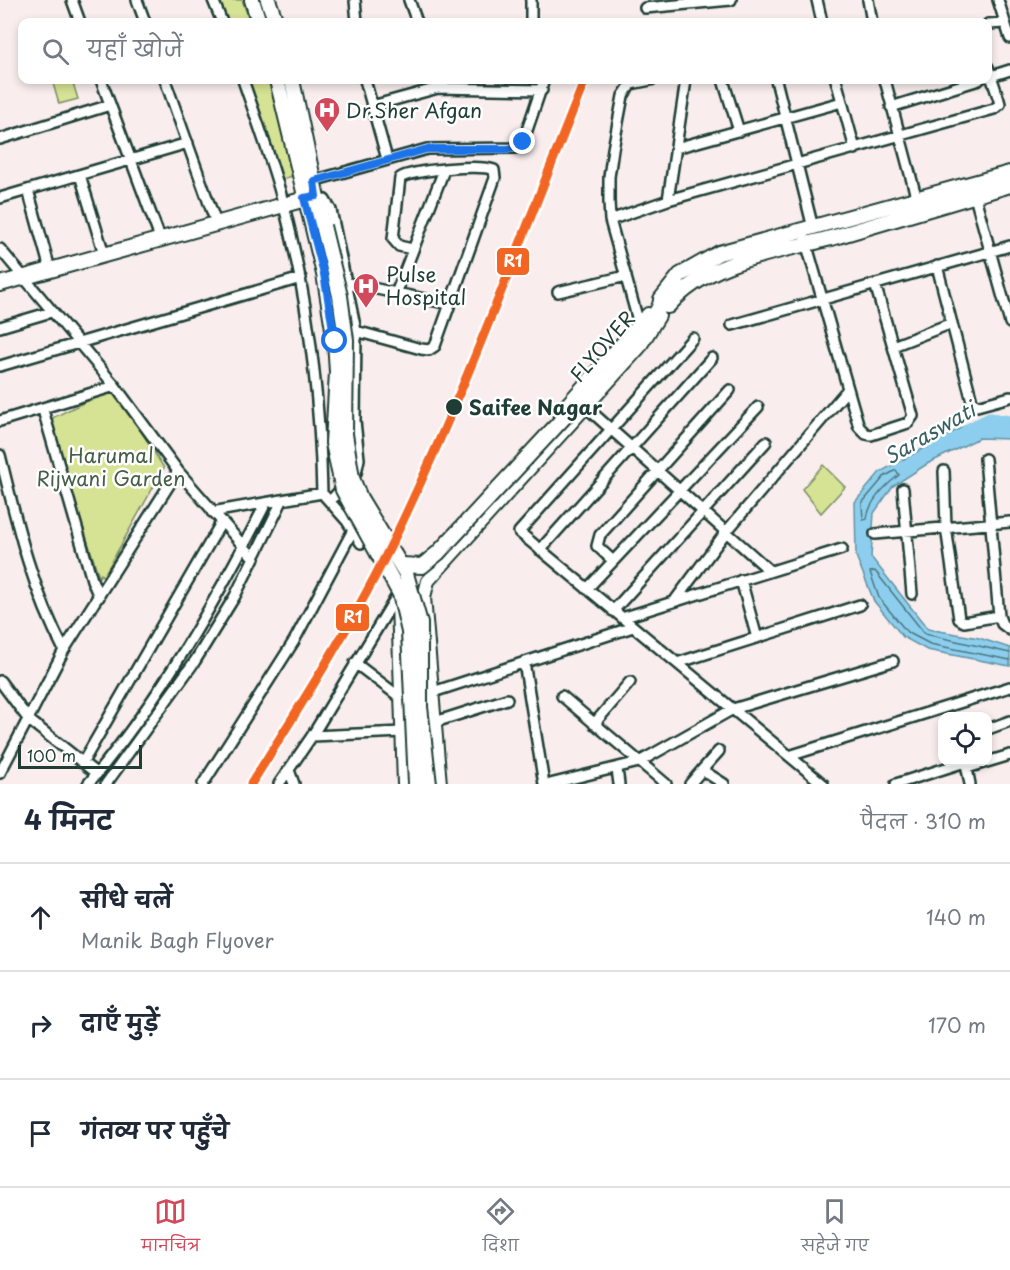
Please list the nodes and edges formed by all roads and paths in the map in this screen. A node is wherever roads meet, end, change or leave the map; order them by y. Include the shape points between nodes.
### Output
1 (72, 0) edge
2 (137, 0) edge
3 (213, 0) edge
4 (252, 0) edge
5 (268, 0) edge
6 (355, 0) edge
7 (411, 0) edge
8 (531, 0) edge
9 (731, 0) edge
10 (817, 0) edge
11 (868, 0) edge
12 (998, 0) edge
13 (645, 8) dead end
14 (79, 18) edge
15 (144, 18) edge
16 (220, 18) edge
17 (258, 18) edge
18 (275, 18) edge
19 (357, 18) edge
20 (416, 18) edge
21 (531, 18) edge
22 (821, 18) edge
23 (871, 18) edge
24 (1005, 22) junction
25 (992, 23) edge
26 (1010, 38) edge
27 (1010, 70) edge
28 (992, 73) edge
29 (992, 81) edge
30 (102, 84) edge
31 (166, 84) edge
32 (244, 84) edge
33 (278, 84) edge
34 (293, 84) edge
35 (366, 84) edge
36 (543, 84) edge
37 (631, 84) edge
38 (685, 84) edge
39 (724, 84) edge
40 (777, 84) edge
41 (837, 84) edge
42 (886, 84) edge
43 (966, 84) edge
44 (542, 90) junction
45 (842, 102) junction
46 (110, 105) junction
47 (372, 106) junction
48 (891, 107) junction
49 (785, 118) junction
50 (739, 131) junction
51 (900, 137) junction
52 (0, 139) edge
53 (188, 143) junction
54 (676, 148) junction
55 (855, 149) junction
56 (387, 159) junction
57 (131, 160) junction
58 (798, 165) junction
59 (444, 170) junction
60 (1010, 173) edge
61 (80, 175) junction
62 (307, 182) junction
63 (1010, 185) edge
64 (28, 190) junction
65 (973, 190) junction
66 (310, 197) junction
67 (0, 198) edge
68 (668, 200) junction
69 (917, 200) junction
70 (284, 204) junction
71 (610, 220) junction
72 (216, 223) junction
73 (318, 228) junction
74 (808, 229) junction
75 (160, 238) junction
76 (807, 245) junction
77 (1010, 246) edge
78 (0, 249) edge
79 (412, 249) junction
80 (991, 251) junction
81 (104, 254) junction
82 (937, 266) junction
83 (50, 269) junction
84 (626, 276) junction
85 (23, 277) junction
86 (302, 278) junction
87 (348, 283) junction
88 (0, 284) edge
89 (875, 284) junction
90 (398, 291) junction
91 (558, 292) dead end
92 (822, 299) junction
93 (449, 304) junction
94 (662, 305) junction
95 (51, 312) junction
96 (1010, 323) edge
97 (639, 324) junction
98 (952, 324) junction
99 (732, 325) dead end
100 (0, 327) edge
101 (357, 331) junction
102 (693, 338) dead end
103 (78, 344) junction
104 (893, 346) junction
105 (712, 358) dead end
106 (0, 366) edge
107 (115, 386) junction
108 (848, 389) junction
109 (730, 390) dead end
110 (1010, 397) edge
111 (586, 407) junction
112 (758, 407) dead end
113 (43, 410) junction
114 (0, 421) edge
115 (611, 430) junction
116 (766, 442) dead end
117 (632, 449) junction
118 (0, 455) edge
119 (985, 459) dead end
120 (658, 470) junction
121 (178, 471) junction
122 (944, 471) dead end
123 (680, 489) junction
124 (903, 489) dead end
125 (322, 493) junction
126 (282, 501) junction
127 (330, 501) junction
128 (266, 503) junction
129 (212, 512) junction
130 (704, 512) junction
131 (1010, 522) edge
132 (221, 523) junction
133 (992, 524) junction
134 (946, 527) junction
135 (353, 530) junction
136 (906, 531) junction
137 (726, 532) junction
138 (875, 534) dead end
139 (361, 543) dead end
140 (244, 547) junction
141 (842, 549) dead end
142 (540, 550) junction
143 (253, 557) junction
144 (612, 560) junction
145 (401, 565) junction
146 (770, 571) junction
147 (741, 580) junction
148 (587, 589) junction
149 (398, 594) junction
150 (912, 594) dead end
151 (99, 597) junction
152 (676, 599) junction
153 (860, 605) dead end
154 (613, 610) junction
155 (999, 616) junction
156 (622, 618) junction
157 (633, 627) junction
158 (1010, 630) edge
159 (757, 638) junction
160 (64, 650) junction
161 (893, 661) dead end
162 (524, 662) junction
163 (355, 663) junction
164 (677, 663) junction
165 (0, 681) edge
166 (630, 682) dead end
167 (1010, 687) edge
168 (433, 692) junction
169 (562, 696) dead end
170 (401, 698) junction
171 (507, 699) dead end
172 (733, 710) junction
173 (946, 712) edge
174 (938, 714) edge
175 (30, 720) junction
176 (1010, 721) edge
177 (435, 722) junction
178 (594, 724) junction
179 (992, 727) edge
180 (403, 732) junction
181 (312, 736) junction
182 (719, 751) dead end
183 (1010, 755) edge
184 (789, 756) junction
185 (992, 759) edge
186 (83, 762) junction
187 (639, 762) junction
188 (960, 766) edge
189 (966, 766) edge
190 (617, 769) junction
191 (289, 770) junction
192 (702, 770) junction
193 (809, 772) junction
194 (0, 773) edge
195 (97, 774) junction
196 (916, 781) edge
197 (88, 784) edge
198 (106, 784) edge
199 (202, 784) edge
200 (279, 784) edge
201 (294, 784) edge
202 (404, 784) edge
203 (416, 784) edge
204 (429, 784) edge
205 (440, 784) edge
206 (544, 784) edge
207 (550, 784) edge
208 (619, 784) edge
209 (666, 784) edge
210 (690, 784) edge
211 (724, 784) edge
212 (810, 784) edge
213 (823, 784) edge
214 (896, 784) edge
215 (970, 784) edge

1 - 14 street
2 - 15 street
3 - 16 street
4 - 17 main road
5 - 18 main road
6 - 19 street
7 - 20 street
8 - 21 street
9 - 13 street
10 - 22 street
11 - 23 street
12 - 24 street
24 - 25 street
24 - 26 street
27 - 28 street
29 - 51 street via 1000,104 994,109
30 - 46 street
31 - 53 street
32 - 70 street
33 - 62 main road
34 - 62 main road
35 - 47 street
36 - 44 street
37 - 71 street via 623,96 609,177
38 - 54 street
39 - 50 street
40 - 49 street
41 - 45 street
42 - 48 street
43 - 48 street
44 - 47 street via 438,88
44 - 56 street via 520,146 439,147
45 - 49 street
45 - 55 street
46 - 52 street
46 - 57 street
47 - 56 street
48 - 51 street
49 - 50 street
49 - 58 street
50 - 54 street
51 - 55 street
51 - 69 street
53 - 57 street
53 - 72 street
54 - 68 street
55 - 58 street
56 - 62 street
57 - 61 street
57 - 75 street
58 - 68 street
58 - 74 street
59 - 79 street
59 - 79 street via 409,173 400,178 393,238 399,246
59 - 93 street via 484,167 495,174
60 - 65 main road
61 - 64 street
61 - 81 street
62 - 66 main road
63 - 65 main road
64 - 67 street
64 - 83 street
65 - 69 main road
65 - 76 main road
65 - 80 street
66 - 70 main road
66 - 73 main road
66 - 87 street via 325,200 331,210
68 - 71 street
69 - 74 main road
70 - 72 main road
70 - 86 street
71 - 84 street
72 - 75 main road
73 - 145 main road, bridge via 340,296 346,340 346,455 360,498
73 - 203 main road, bridge via 335,341 333,443 339,474 353,510 400,594 407,623
74 - 76 street
74 - 94 main road via 706,259 680,275
75 - 81 main road
76 - 92 street
76 - 94 main road via 741,260 692,283
77 - 80 street
78 - 85 street
79 - 90 street
80 - 82 street
80 - 96 street
81 - 83 main road
82 - 89 street
82 - 98 street
83 - 85 main road
84 - 91 street
84 - 97 street
85 - 88 main road
85 - 95 street
86 - 103 street
86 - 125 street via 313,353
87 - 90 street
87 - 101 street
89 - 92 street
89 - 104 street
90 - 93 street
92 - 99 street
92 - 108 street
93 - 101 street via 440,340 429,350
94 - 97 street
94 - 111 street via 646,339
94 - 145 main road, FLYOVER, bridge via 646,328 438,553 422,566
95 - 100 street
95 - 103 street
97 - 149 street via 406,579
98 - 104 street
98 - 110 street via 972,401 977,406
101 - 127 street via 355,421 359,465
102 - 115 street
103 - 106 street
103 - 107 street
104 - 108 street via 912,410 911,421 866,434 859,427
105 - 117 street
107 - 113 street
107 - 121 street
108 - 137 street
109 - 120 street
111 - 115 street
111 - 168 street via 428,581 424,597
112 - 123 street
113 - 114 street
113 - 151 street
115 - 117 street
115 - 142 street via 519,532
116 - 130 street
117 - 120 street
117 - 142 street
118 - 160 street via 30,572
119 - 133 street
120 - 123 street
120 - 144 street via 596,542 598,549
121 - 129 street
121 - 151 street
122 - 134 street
123 - 130 street
123 - 144 street
124 - 136 street
125 - 126 street
125 - 127 street
126 - 128 street
126 - 143 street
127 - 135 street
128 - 129 street
128 - 140 street
129 - 132 street
130 - 137 street
130 - 154 street
131 - 133 street
132 - 140 street
132 - 186 street
133 - 134 street
133 - 155 street
134 - 136 street
134 - 155 street via 959,619 964,622
135 - 139 street
135 - 199 street via 294,641
136 - 138 street
136 - 150 street
137 - 146 street
137 - 152 street
140 - 143 street
140 - 195 street via 164,684
141 - 146 street
142 - 148 street
143 - 198 street via 235,596 189,672
144 - 148 street
145 - 204 main road, bridge via 420,623 420,707
146 - 147 street
147 - 152 street
147 - 159 street
148 - 154 street
149 - 163 street
149 - 170 street
151 - 160 street
152 - 156 street
153 - 159 street
154 - 156 street
155 - 158 street
156 - 157 street
157 - 162 street
157 - 164 street
159 - 164 street
160 - 175 street
161 - 172 street
162 - 168 street
162 - 206 street
163 - 170 street
163 - 181 street
164 - 172 street
165 - 175 street
166 - 178 street
167 - 173 street
168 - 177 street
169 - 178 street
170 - 180 street
171 - 177 street
172 - 184 street
172 - 187 street
174 - 184 street
175 - 186 street
175 - 194 street
176 - 179 street
177 - 205 street
178 - 187 street
180 - 181 street
180 - 202 street
181 - 191 street
182 - 192 street
183 - 185 street
184 - 193 street
186 - 195 street
187 - 190 street
187 - 209 street
188 - 196 street
189 - 215 street
190 - 207 street
190 - 208 street
191 - 200 street
191 - 201 street
192 - 210 street
192 - 211 street
193 - 212 street
193 - 213 street
195 - 197 street
196 - 214 street

